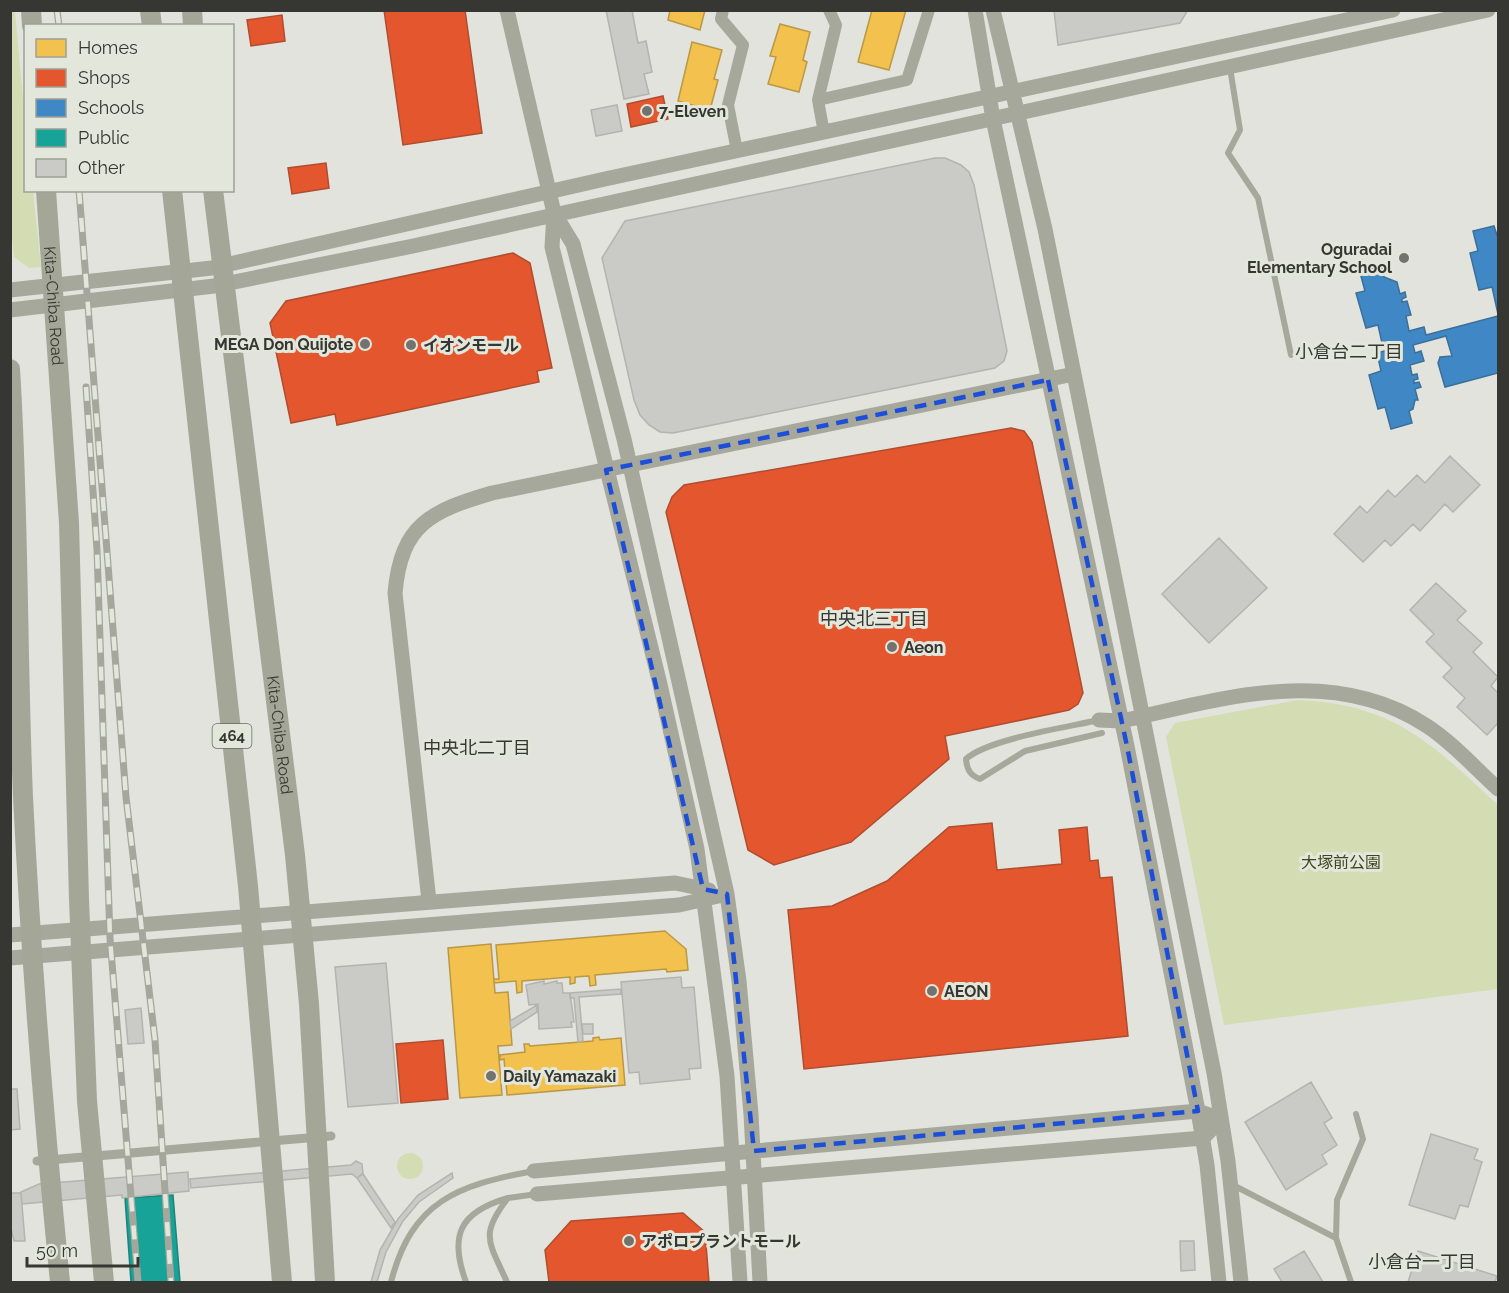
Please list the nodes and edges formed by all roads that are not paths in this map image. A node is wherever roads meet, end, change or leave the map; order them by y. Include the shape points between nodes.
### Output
1 (507, 10) edge
2 (723, 10) edge
3 (829, 10) edge
4 (929, 10) edge
5 (975, 10) edge
6 (993, 10) edge
7 (1393, 10) edge
8 (1488, 10) edge
9 (1230, 67) junction
10 (1012, 93) junction
11 (990, 98) junction
12 (818, 100) junction
13 (1017, 114) junction
14 (993, 119) junction
15 (824, 133) junction
16 (737, 151) junction
17 (46, 192) edge
18 (172, 192) edge
19 (213, 192) edge
20 (549, 192) junction
21 (554, 213) junction
22 (218, 276) junction
23 (10, 290) edge
24 (10, 310) edge
25 (1292, 355) dead end
26 (10, 369) edge
27 (1074, 374) junction
28 (1048, 380) junction
29 (630, 465) junction
30 (606, 470) junction
31 (1142, 716) junction
32 (1122, 721) junction
33 (1101, 726) junction
34 (1498, 789) edge
35 (704, 894) junction
36 (727, 894) junction
37 (429, 901) junction
38 (10, 935) edge
39 (11, 958) edge
40 (1198, 1111) junction
41 (1356, 1114) dead end
42 (1221, 1119) junction
43 (330, 1136) dead end
44 (1203, 1138) junction
45 (754, 1151) junction
46 (731, 1153) junction
47 (37, 1161) dead end
48 (534, 1171) joint
49 (755, 1176) junction
50 (733, 1178) junction
51 (1231, 1184) junction
52 (537, 1194) joint
53 (508, 1198) junction
54 (1336, 1238) junction
55 (60, 1282) edge
56 (104, 1282) edge
57 (282, 1282) edge
58 (324, 1282) edge
59 (391, 1282) edge
60 (466, 1282) edge
61 (507, 1282) edge
62 (740, 1282) edge
63 (760, 1282) edge
64 (1219, 1282) edge
65 (1241, 1282) edge
66 (1351, 1282) edge

1 - 20 street
2 - 16 street via 721,19 744,45 728,105
3 - 12 street via 836,25
4 - 12 street via 907,80
5 - 11 street
6 - 10 street
7 - 10 street
8 - 9 street
9 - 13 street
9 - 25 lane via 1240,130 1228,153 1258,198
10 - 11 street
10 - 13 street
11 - 14 street
11 - 15 street
12 - 15 street
13 - 14 street
13 - 27 street
14 - 21 street
14 - 28 street
15 - 16 street
16 - 20 street
17 - 56 highway, Kita-Chiba Road via 69,523 88,1119
18 - 57 highway, 464 via 248,885
19 - 22 highway, Kita-Chiba Road
20 - 21 street
20 - 22 street
21 - 22 street
21 - 29 street via 573,244
21 - 30 street via 552,247
22 - 23 street
22 - 24 street
22 - 58 highway, Kita-Chiba Road via 298,884 309,1004
26 - 55 highway via 17,486 23,796 34,981
27 - 28 street
27 - 31 street
28 - 29 street
28 - 32 street
29 - 30 street
29 - 36 street
30 - 35 street via 664,702
30 - 37 street via 457,504 432,516 405,546 395,593
31 - 32 street
31 - 34 street via 1270,691 1350,693 1379,701 1427,726
31 - 42 street
32 - 33 street
32 - 40 street
33 - 33 lane via 1025,751 980,779 967,766 966,759 974,752 993,745
35 - 36 street
35 - 37 street via 675,883
35 - 39 street via 679,905
35 - 46 street via 727,1076
36 - 45 street
37 - 38 street
40 - 42 street
40 - 44 street
40 - 45 street
41 - 54 lane via 1364,1139 1337,1200
42 - 44 street
42 - 51 street
43 - 47 street
44 - 49 street
44 - 64 street
45 - 46 street
45 - 49 street
46 - 48 street
46 - 50 street
48 - 59 lane via 471,1185 447,1197 408,1235
49 - 50 street
49 - 63 street
50 - 52 street
50 - 62 street
51 - 54 lane
51 - 65 street
52 - 53 lane
53 - 60 lane via 478,1209 459,1234 458,1261
53 - 61 lane via 489,1228 490,1243
54 - 66 lane

